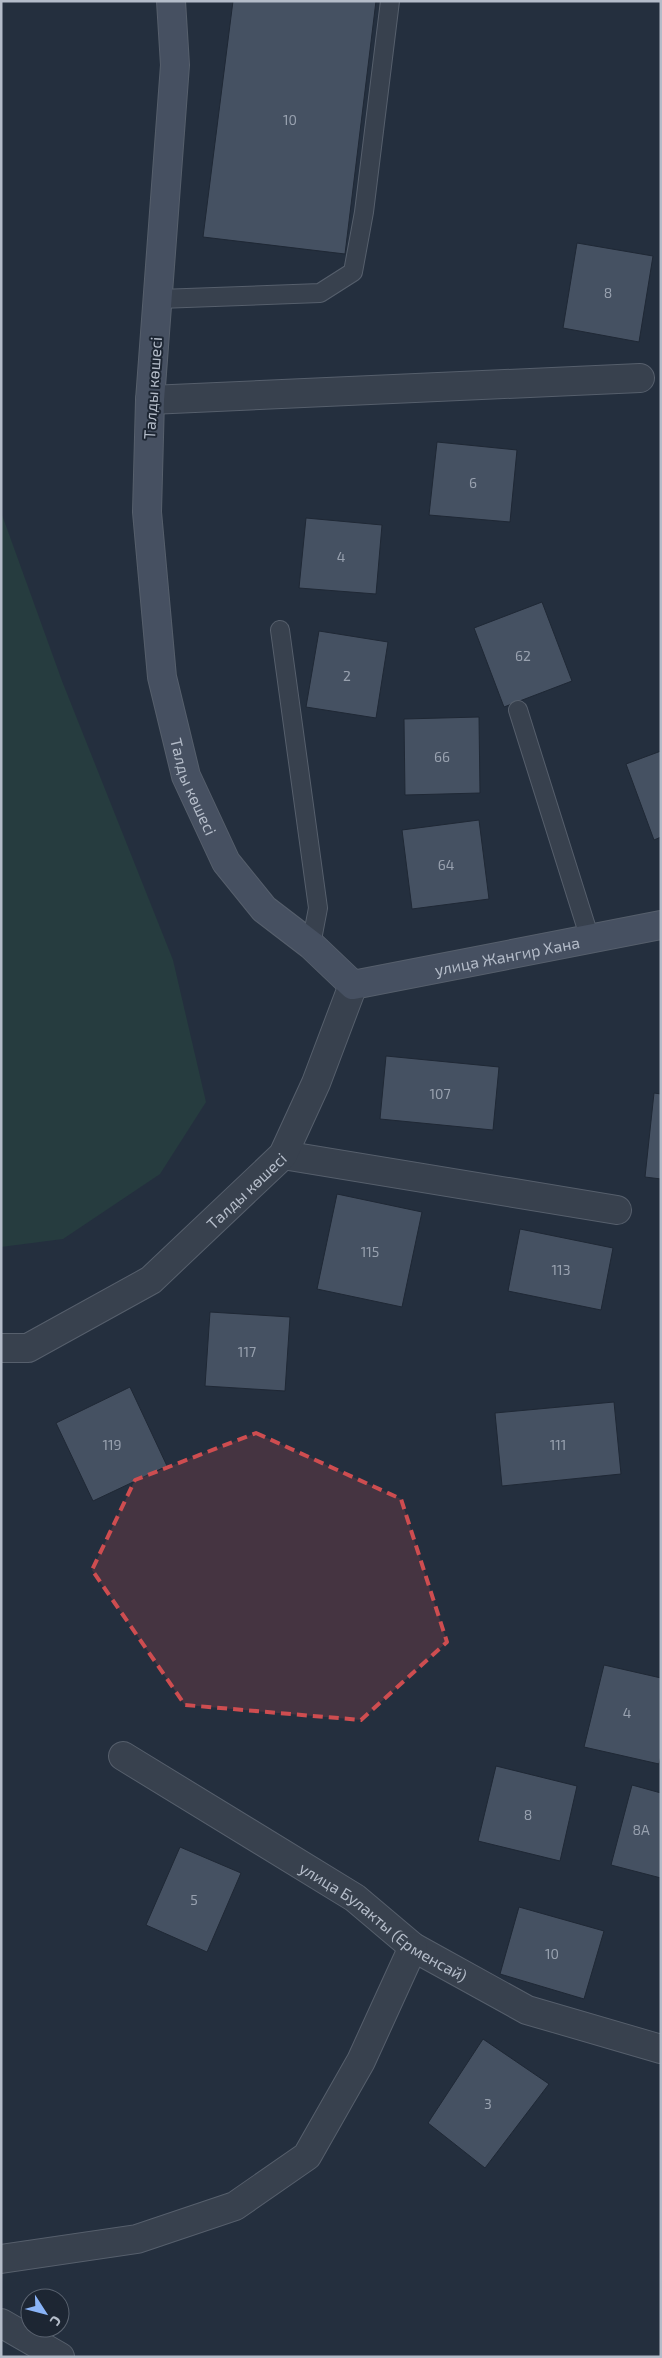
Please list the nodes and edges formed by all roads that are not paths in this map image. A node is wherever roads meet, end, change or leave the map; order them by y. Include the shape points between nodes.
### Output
1 (171, 1) edge
2 (390, 1) edge
3 (159, 299) junction
4 (640, 378) dead end
5 (150, 400) junction
6 (280, 630) dead end
7 (518, 710) dead end
8 (661, 925) edge
9 (590, 939) junction
10 (311, 945) junction
11 (354, 985) junction
12 (283, 1155) junction
13 (617, 1210) dead end
14 (1, 1348) edge
15 (123, 1756) dead end
16 (413, 1947) junction
17 (661, 2049) edge
18 (1, 2259) edge
19 (1, 2323) edge
20 (60, 2357) edge

1 - 3 street, Талды көшесі via 175,65
2 - 3 lane via 364,212 353,272 320,292
3 - 5 street, Талды көшесі
4 - 5 street
5 - 10 street, Талды көшесі via 147,512 162,677 186,776 226,862 264,909
6 - 10 lane via 318,908
7 - 9 lane
8 - 9 street, улица Жангир Хана
9 - 11 street, улица Жангир Хана
10 - 11 street, Талды көшесі
11 - 12 street, Талды көшесі via 316,1083
12 - 13 street
12 - 14 street, Талды көшесі via 151,1280 28,1348
15 - 16 street, улица Булакты (Ерменсай) via 355,1898
16 - 17 street, улица Булакты (Ерменсай) via 528,2010
16 - 18 street via 361,2060 306,2156 235,2206 137,2239
19 - 20 street

